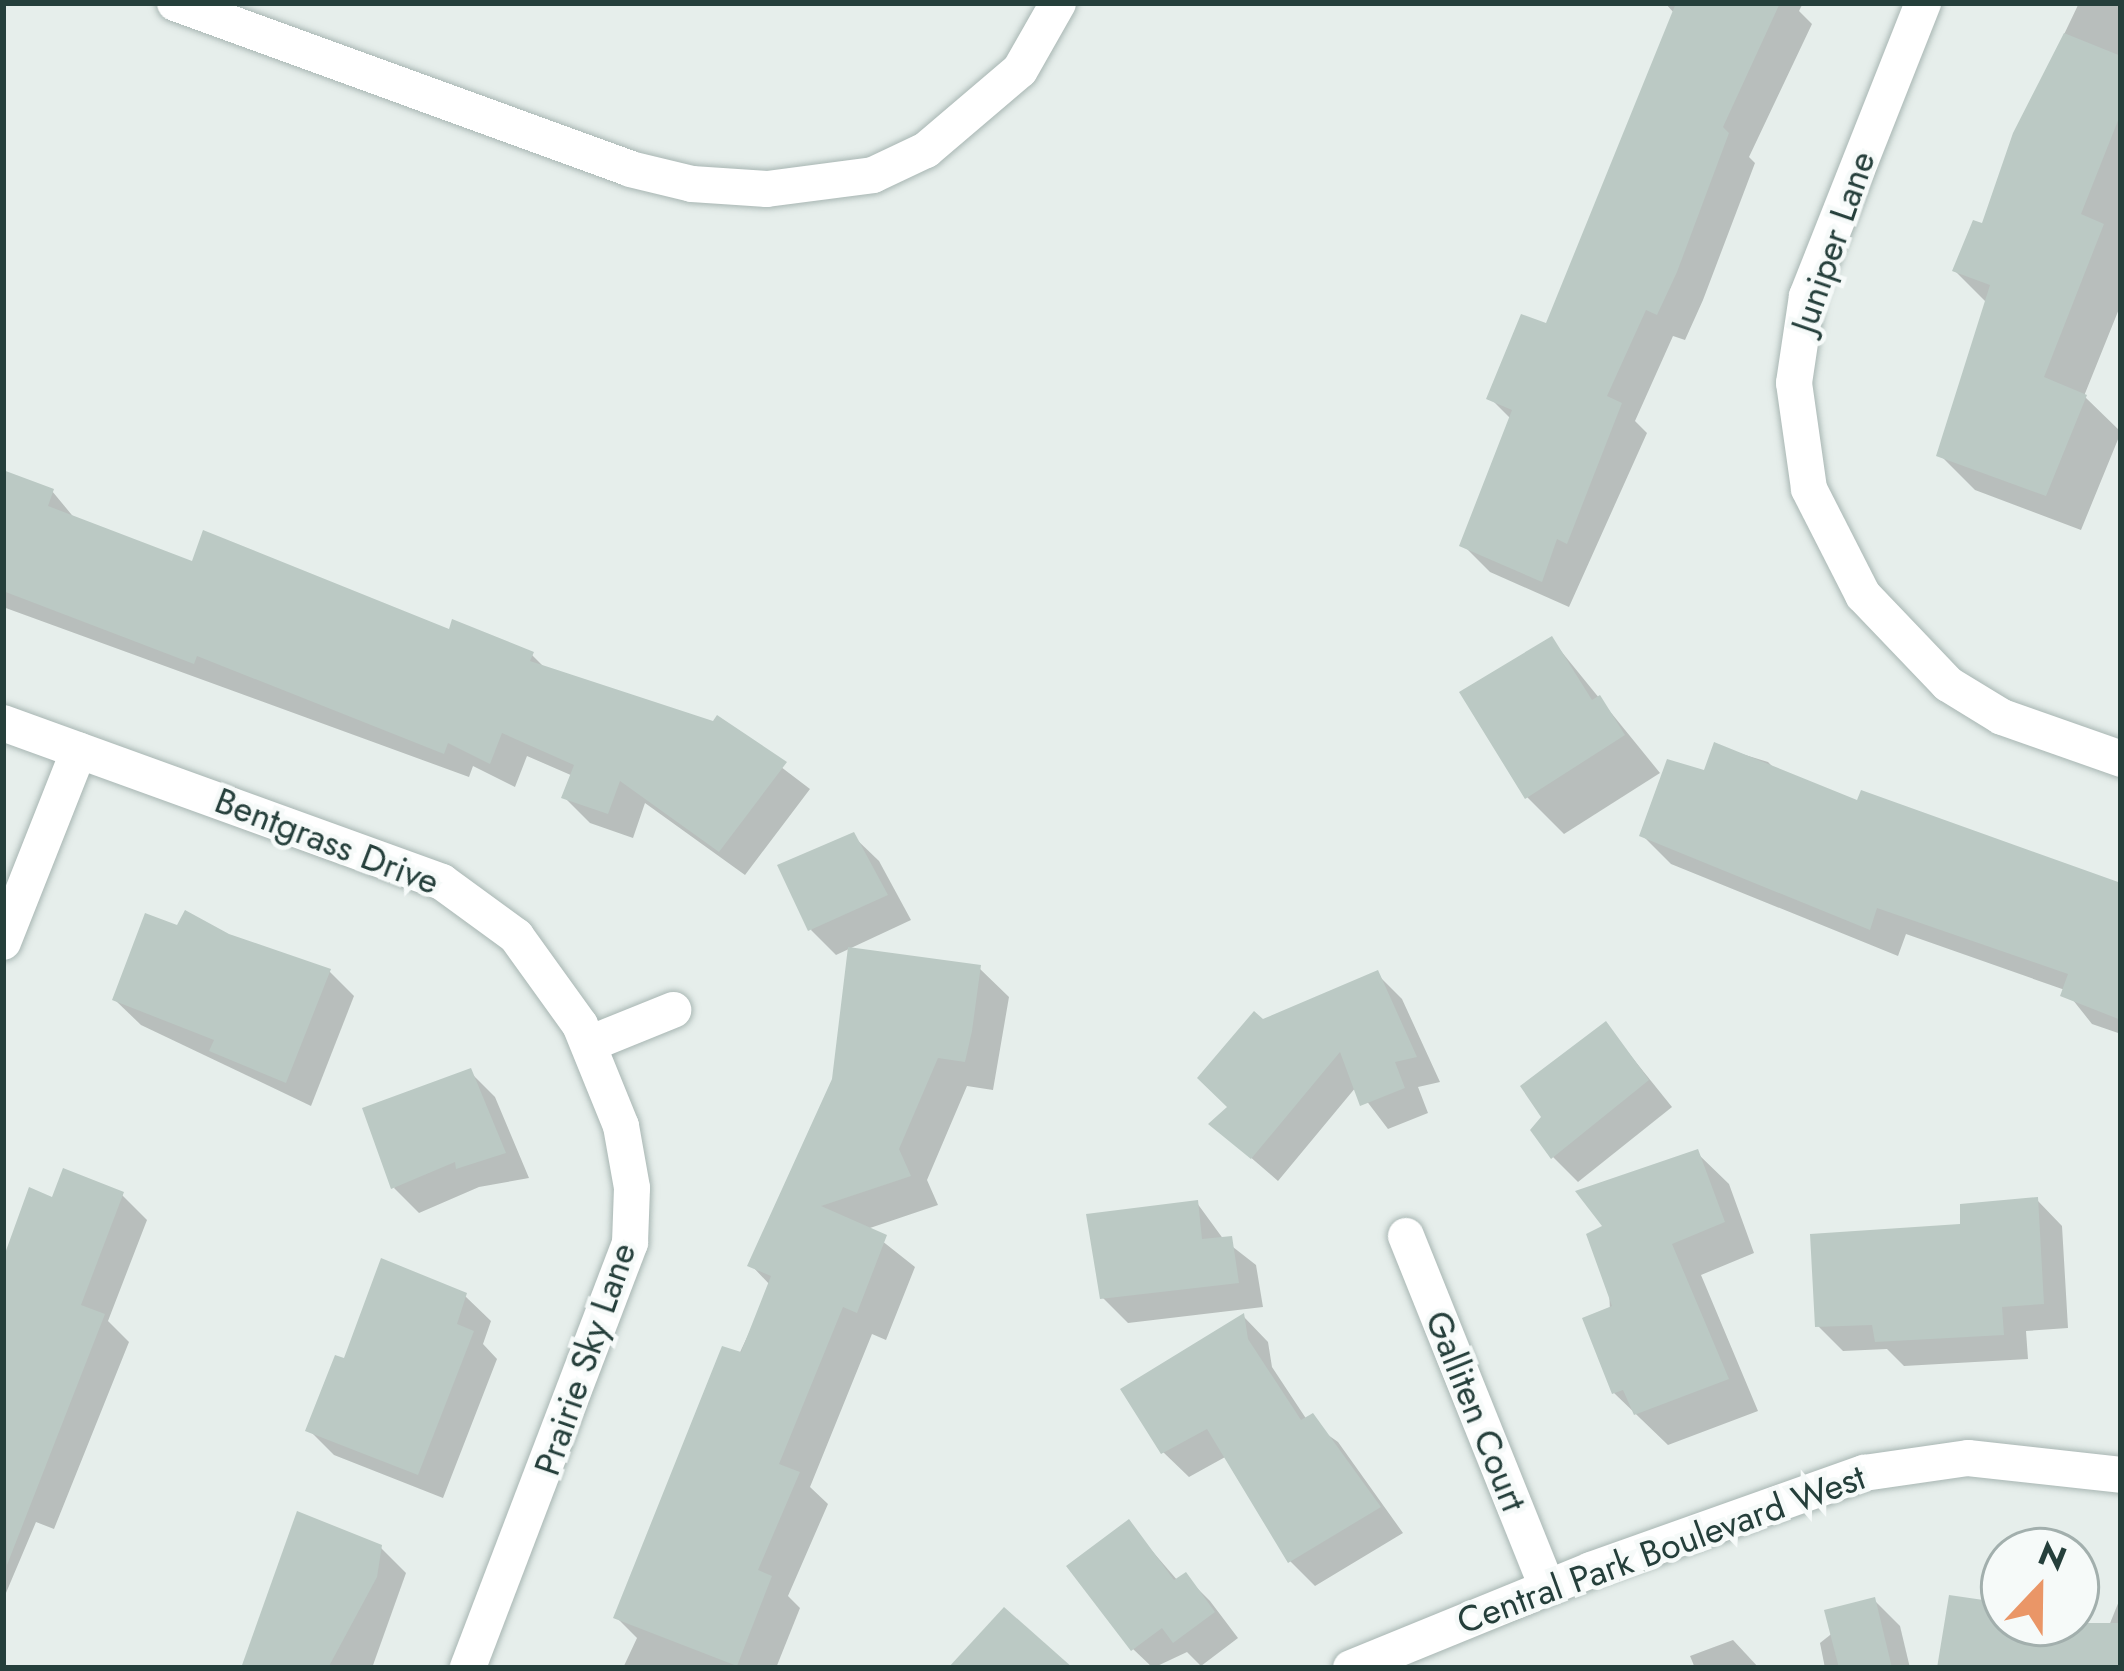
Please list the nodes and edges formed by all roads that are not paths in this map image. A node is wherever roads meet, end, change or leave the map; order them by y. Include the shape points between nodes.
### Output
1 (175, 3) edge
2 (1058, 3) edge
3 (1923, 3) edge
4 (3, 723) edge
5 (79, 750) junction
6 (2121, 759) edge
7 (3, 942) edge
8 (673, 1010) dead end
9 (589, 1044) junction
10 (1406, 1236) dead end
11 (2121, 1475) edge
12 (1547, 1586) junction
13 (468, 1668) edge
14 (1351, 1668) edge

1 - 2 street via 630,169 767,189 873,175 926,150 1020,70
3 - 6 street, Juniper Lane via 1802,317 1793,383 1808,489 1863,595 1948,684 2002,717
4 - 5 street, Bentgrass Drive
5 - 7 street
5 - 9 street, Bentgrass Drive via 442,882 516,936
8 - 9 street
9 - 13 street, Prairie Sky Lane via 621,1126 632,1188 630,1243
10 - 12 street, Galliten Court
11 - 12 street, Central Park Boulevard West via 1969,1458 1864,1473
12 - 14 street, Central Park Boulevard West

